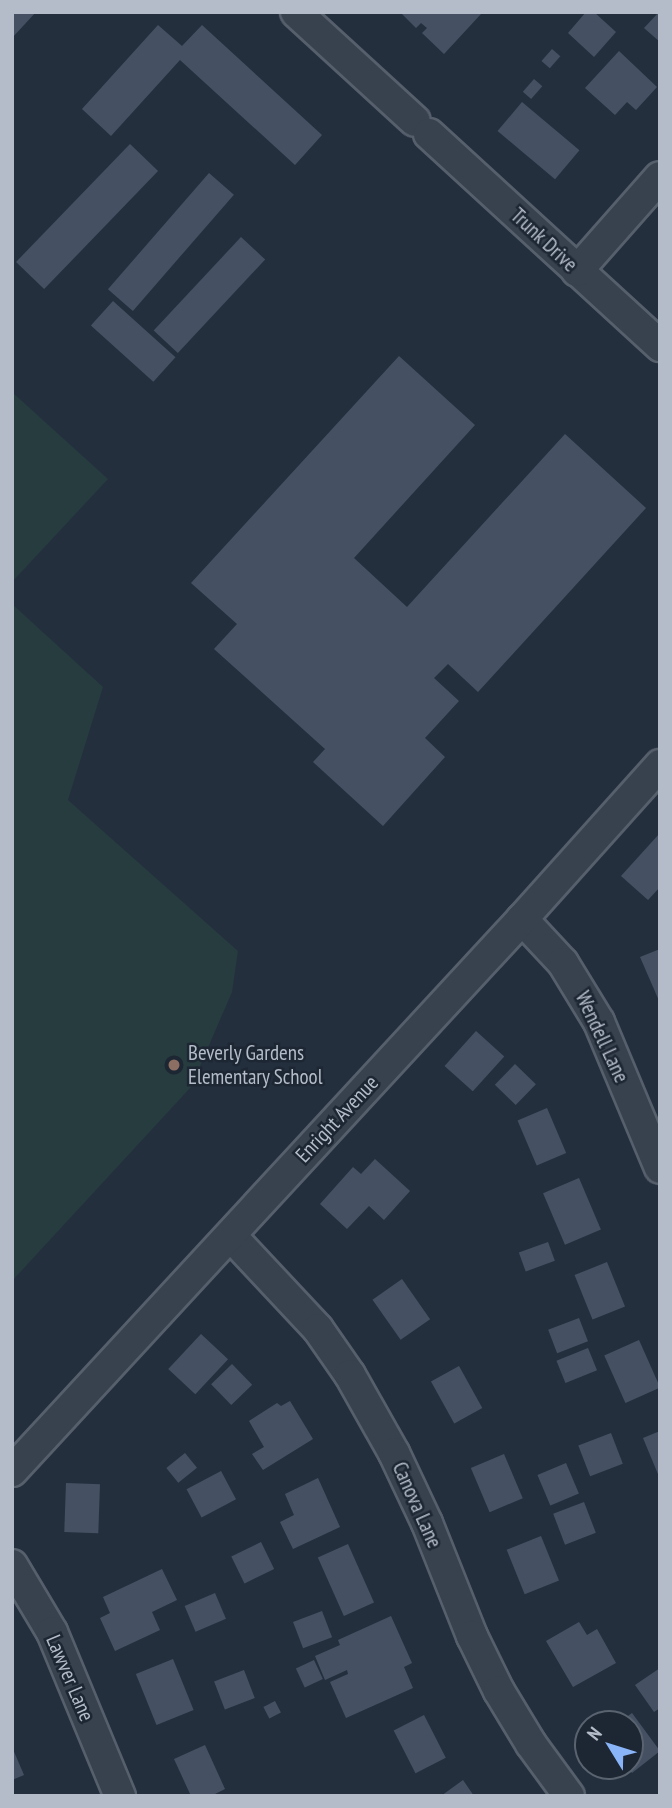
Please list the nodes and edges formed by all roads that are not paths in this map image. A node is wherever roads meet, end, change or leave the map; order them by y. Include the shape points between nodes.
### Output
1 (296, 12) edge
2 (660, 177) edge
3 (577, 271) junction
4 (660, 346) edge
5 (660, 765) edge
6 (522, 919) junction
7 (660, 1168) edge
8 (231, 1236) junction
9 (12, 1471) edge
10 (12, 1565) edge
11 (120, 1796) edge
12 (569, 1796) edge

1 - 3 street, Trunk Drive
2 - 3 street
3 - 4 street, Trunk Drive
5 - 6 street, Enright Avenue
6 - 7 street, Wendell Lane via 563,963 599,1022
6 - 8 street, Enright Avenue
8 - 9 street, Enright Avenue
8 - 12 street, Canova Lane via 318,1329 350,1375 394,1453 499,1691
10 - 11 street, Lawver Lane via 51,1632

